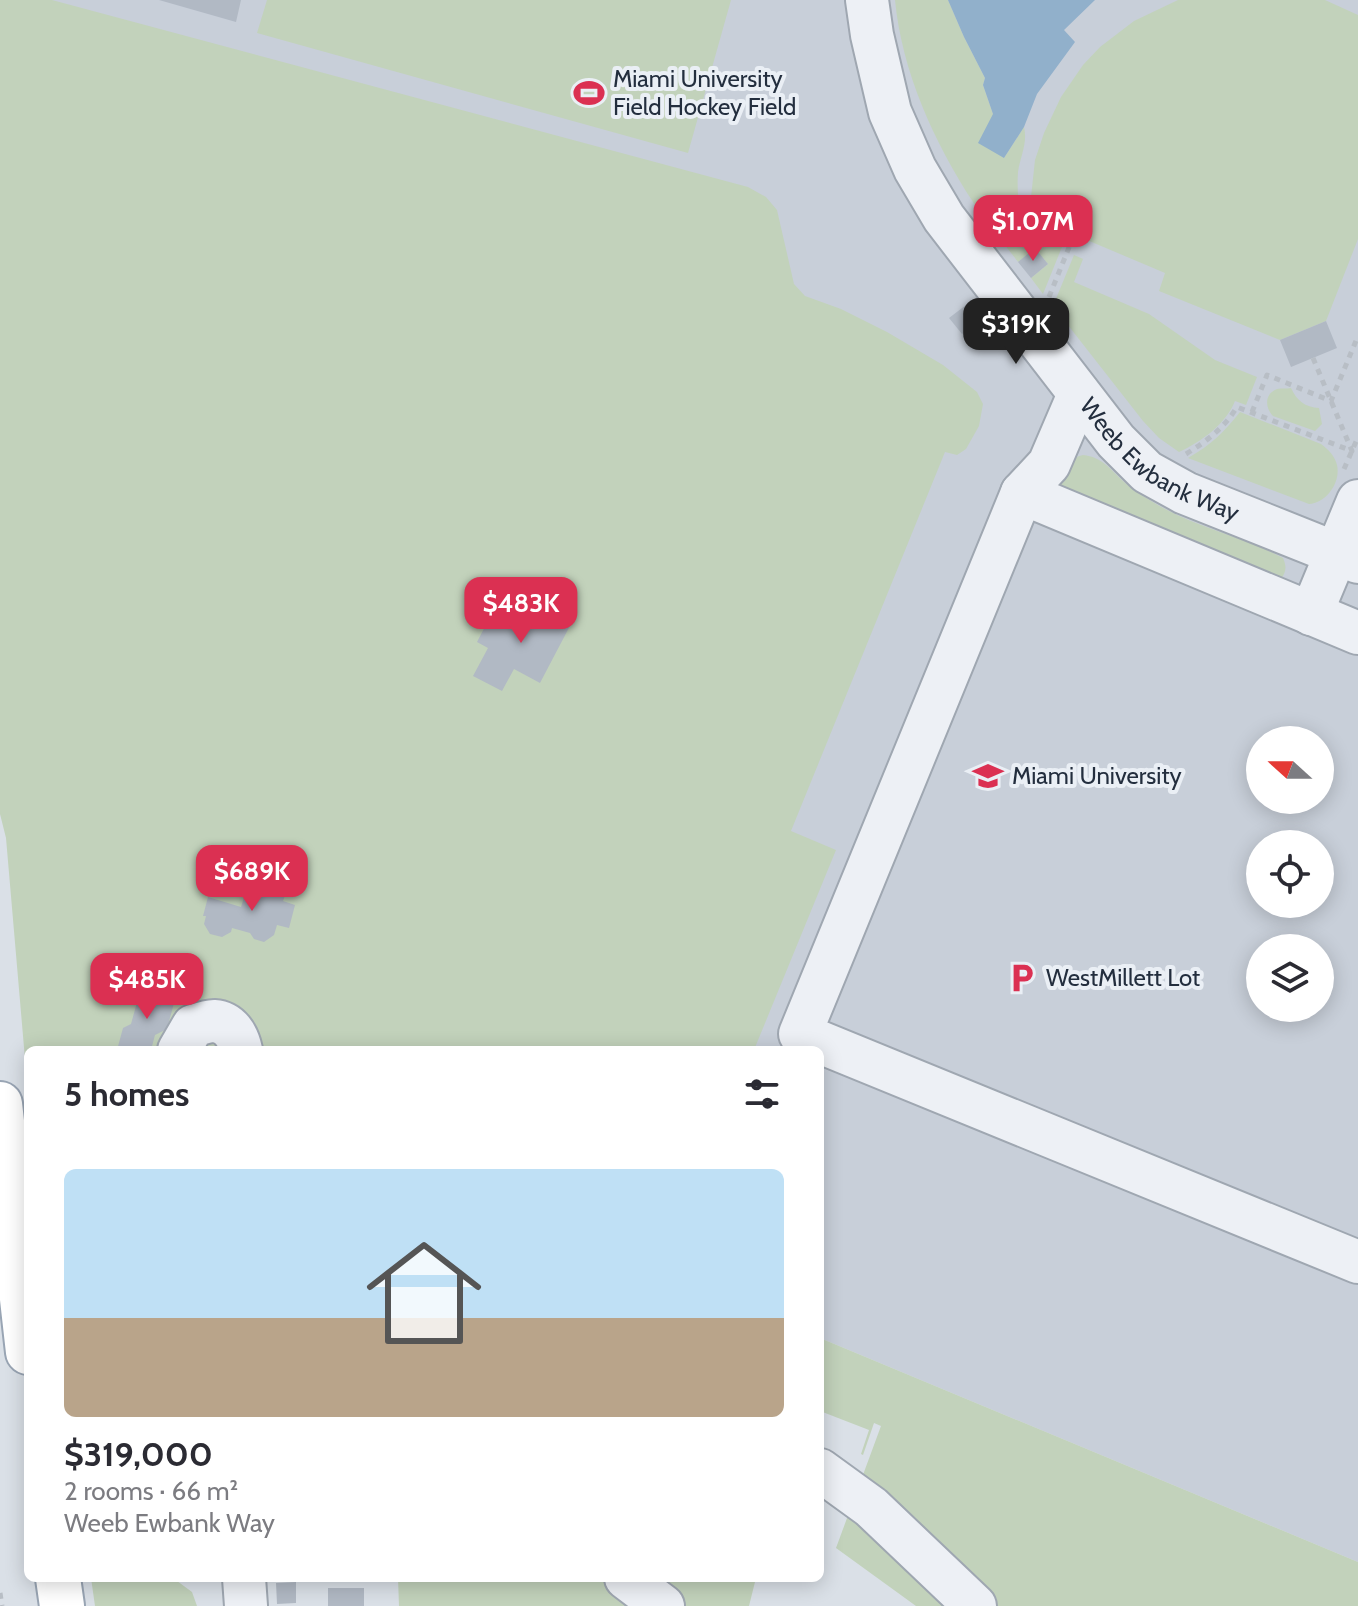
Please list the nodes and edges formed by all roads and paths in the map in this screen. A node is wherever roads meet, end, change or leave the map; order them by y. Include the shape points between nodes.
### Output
1 (867, 0) edge
2 (1074, 235) dead end
3 (1034, 334) junction
4 (1358, 336) edge
5 (1313, 358) dead end
6 (1079, 394) junction
7 (1331, 401) junction
8 (1252, 412) junction
9 (1358, 437) edge
10 (1352, 451) junction
11 (1179, 459) dead end
12 (1358, 460) edge
13 (1350, 488) edge
14 (1022, 493) junction
15 (1347, 558) edge
16 (1311, 614) junction
17 (1358, 633) edge
18 (181, 1046) edge
19 (240, 1046) edge
20 (0, 1104) edge
21 (0, 1111) edge
22 (1358, 1262) edge
23 (18, 1343) edge
24 (824, 1473) edge
25 (59, 1582) edge
26 (244, 1582) edge
27 (631, 1582) edge
28 (0, 1593) edge
29 (2, 1606) edge
30 (62, 1606) edge
31 (246, 1606) edge
32 (663, 1606) edge
33 (975, 1606) edge

1 - 3 street, Weeb Ewbank Way via 890,112 915,169 944,218
2 - 3 path
3 - 6 street, Weeb Ewbank Way
4 - 7 path
5 - 7 path
6 - 14 street via 1049,464
6 - 15 street, Weeb Ewbank Way via 1147,472 1185,493
7 - 8 path via 1267,375
7 - 10 path
8 - 10 path
8 - 11 path via 1237,407 1212,437
9 - 10 path
10 - 12 path
10 - 13 path
13 - 15 street
14 - 16 street
14 - 22 street via 800,1034
15 - 16 street
16 - 17 street
18 - 19 street via 193,1026 214,1021 230,1026
20 - 21 main road
21 - 23 main road
24 - 33 street via 871,1507
25 - 30 main road
26 - 31 street
27 - 32 street
28 - 29 path

